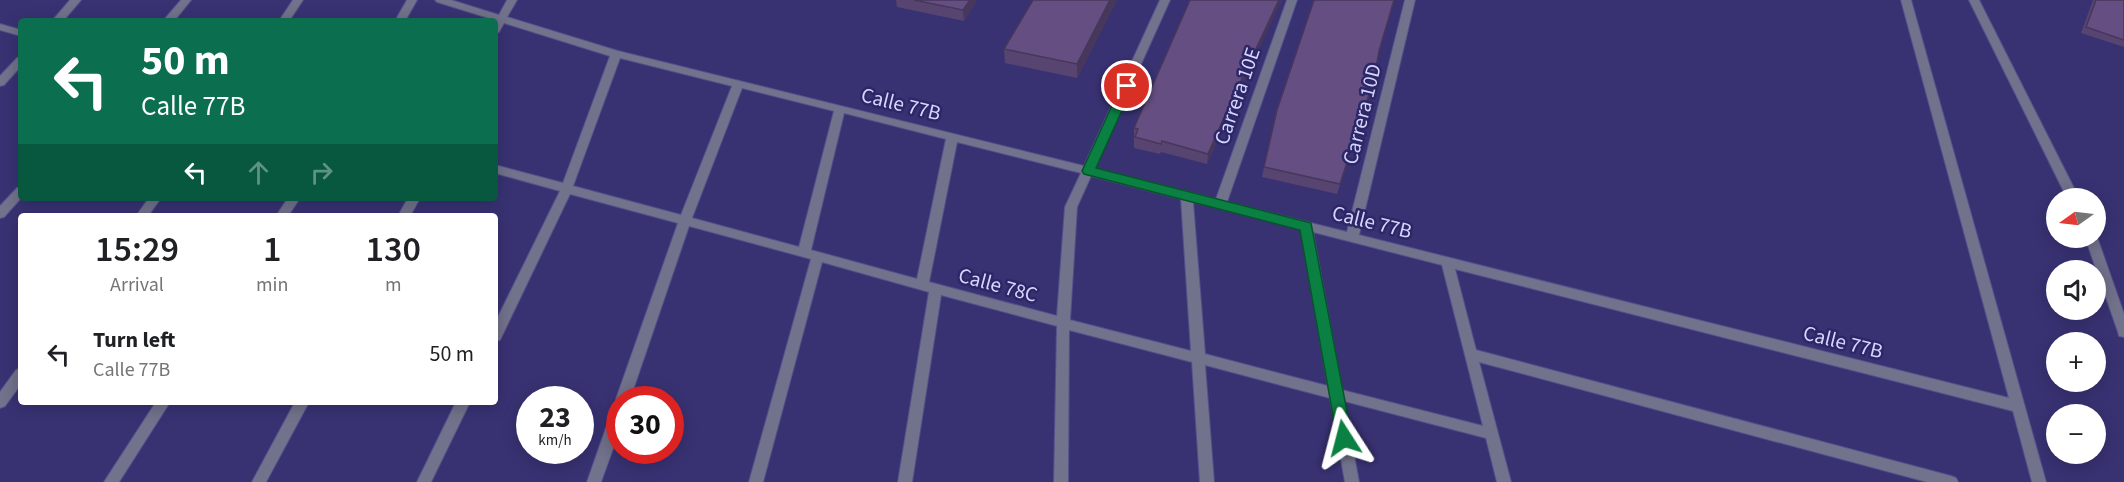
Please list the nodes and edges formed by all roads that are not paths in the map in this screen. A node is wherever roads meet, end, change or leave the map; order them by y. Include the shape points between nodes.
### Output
1 (76, 0) edge
2 (186, 0) edge
3 (298, 0) edge
4 (412, 0) edge
5 (440, 0) edge
6 (512, 0) edge
7 (1165, 0) edge
8 (1292, 0) edge
9 (1410, 0) edge
10 (1906, 0) edge
11 (1974, 0) edge
12 (501, 17) junction
13 (60, 18) edge
14 (171, 18) edge
15 (286, 18) edge
16 (402, 18) edge
17 (498, 24) edge
18 (0, 27) edge
19 (18, 32) edge
20 (616, 54) junction
21 (18, 63) edge
22 (0, 82) edge
23 (738, 84) junction
24 (840, 108) junction
25 (952, 137) junction
26 (498, 170) edge
27 (1088, 171) junction
28 (567, 188) junction
29 (2068, 188) edge
30 (18, 193) edge
31 (1186, 196) junction
32 (1220, 205) junction
33 (0, 214) edge
34 (685, 220) junction
35 (1306, 226) junction
36 (1352, 237) junction
37 (2095, 248) edge
38 (804, 252) junction
39 (818, 256) junction
40 (1447, 261) junction
41 (922, 285) junction
42 (936, 288) junction
43 (1063, 322) junction
44 (498, 330) edge
45 (2124, 332) edge
46 (1471, 354) junction
47 (1199, 358) junction
48 (18, 378) edge
49 (628, 386) edge
50 (1337, 394) junction
51 (0, 402) edge
52 (161, 405) edge
53 (300, 405) edge
54 (462, 405) edge
55 (2018, 406) junction
56 (1492, 434) junction
57 (606, 448) edge
58 (111, 482) edge
59 (259, 482) edge
60 (424, 482) edge
61 (594, 482) edge
62 (756, 482) edge
63 (905, 482) edge
64 (1060, 482) edge
65 (1207, 482) edge
66 (1352, 482) edge
67 (1504, 482) edge
68 (1951, 482) edge
69 (2039, 482) edge

1 - 13 street
2 - 14 street
3 - 15 street
4 - 16 street
5 - 12 street, Calle 77B
6 - 12 street
7 - 27 street
8 - 32 street, Carrera 10E
9 - 36 street, Carrera 10D
10 - 55 street
11 - 29 street
12 - 17 street
12 - 20 street, Calle 77B
18 - 19 street
20 - 23 street, Calle 77B
20 - 28 street
21 - 22 street
23 - 24 street, Calle 77B
23 - 34 street
24 - 25 street, Calle 77B
24 - 38 street
25 - 27 street, Calle 77B
25 - 41 street
26 - 28 street, Calle 78C
27 - 31 street, Calle 77B
27 - 43 street via 1071,207
28 - 34 street, Calle 78C
28 - 44 street
30 - 33 street
31 - 32 street, Calle 77B
31 - 47 street
32 - 35 street, Calle 77B
34 - 38 street, Calle 78C
34 - 49 street
35 - 36 street, Calle 77B
35 - 50 street
36 - 40 street, Calle 77B
37 - 45 street
38 - 39 street, Calle 78C
39 - 41 street, Calle 78C
39 - 62 street
40 - 46 street
40 - 55 street, Calle 77B
41 - 42 street, Calle 78C
42 - 43 street, Calle 78C
42 - 63 street
43 - 47 street, Calle 78C
43 - 64 street
46 - 56 street
46 - 68 street
47 - 50 street, Calle 78C
47 - 65 street
48 - 51 street
50 - 56 street, Calle 78C
50 - 66 street
52 - 58 street
53 - 59 street
54 - 60 street
55 - 69 street
56 - 67 street
57 - 61 street

